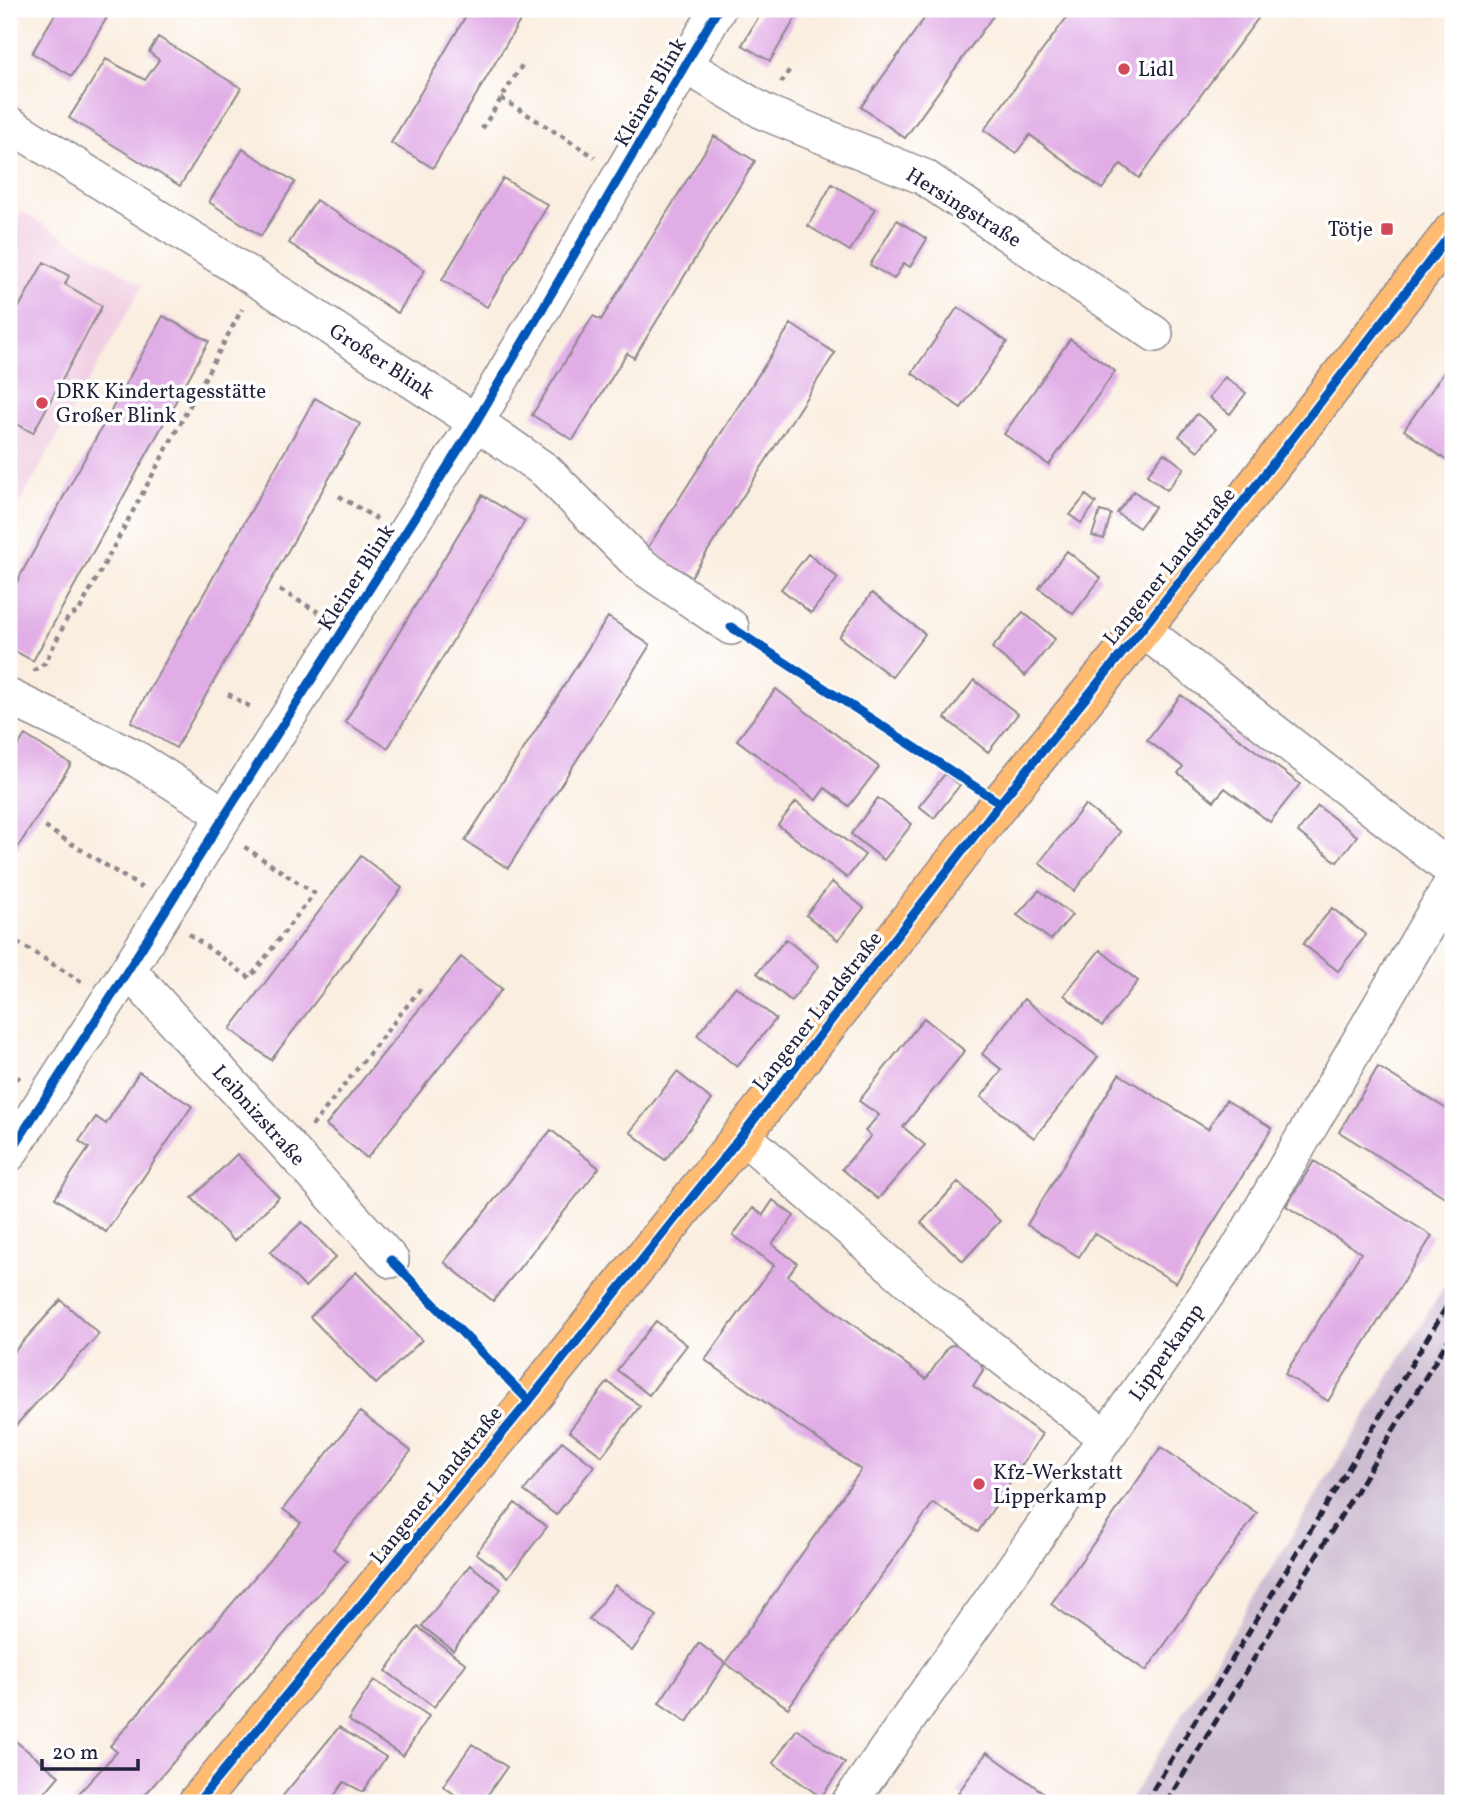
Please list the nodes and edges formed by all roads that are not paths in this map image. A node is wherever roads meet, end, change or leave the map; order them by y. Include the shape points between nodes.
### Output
1 (718, 9) edge
2 (686, 66) junction
3 (9, 124) edge
4 (1453, 231) edge
5 (1155, 334) dead end
6 (476, 422) junction
7 (732, 627) dead end
8 (1142, 629) junction
9 (11, 698) edge
10 (221, 822) junction
11 (1453, 871) edge
12 (1453, 881) edge
13 (128, 970) junction
14 (742, 1135) junction
15 (9, 1154) edge
16 (391, 1260) dead end
17 (1105, 1437) junction
18 (197, 1803) edge
19 (849, 1803) edge

1 - 2 street, Kleiner Blink
2 - 5 street, Hersingstraße via 764,112 924,177
2 - 6 street, Kleiner Blink
3 - 6 street, Großer Blink
4 - 8 main road, Langener Landstraße
6 - 7 street, Großer Blink via 546,471 639,564
6 - 10 street, Kleiner Blink
8 - 11 street
8 - 14 main road, Langener Landstraße
9 - 10 street via 132,756
10 - 13 street, Kleiner Blink
12 - 17 street, Lipperkamp via 1244,1240
13 - 15 street, Kleiner Blink
13 - 16 street, Leibnizstraße
14 - 17 street via 948,1315
14 - 18 main road, Langener Landstraße
17 - 19 street, Lipperkamp

